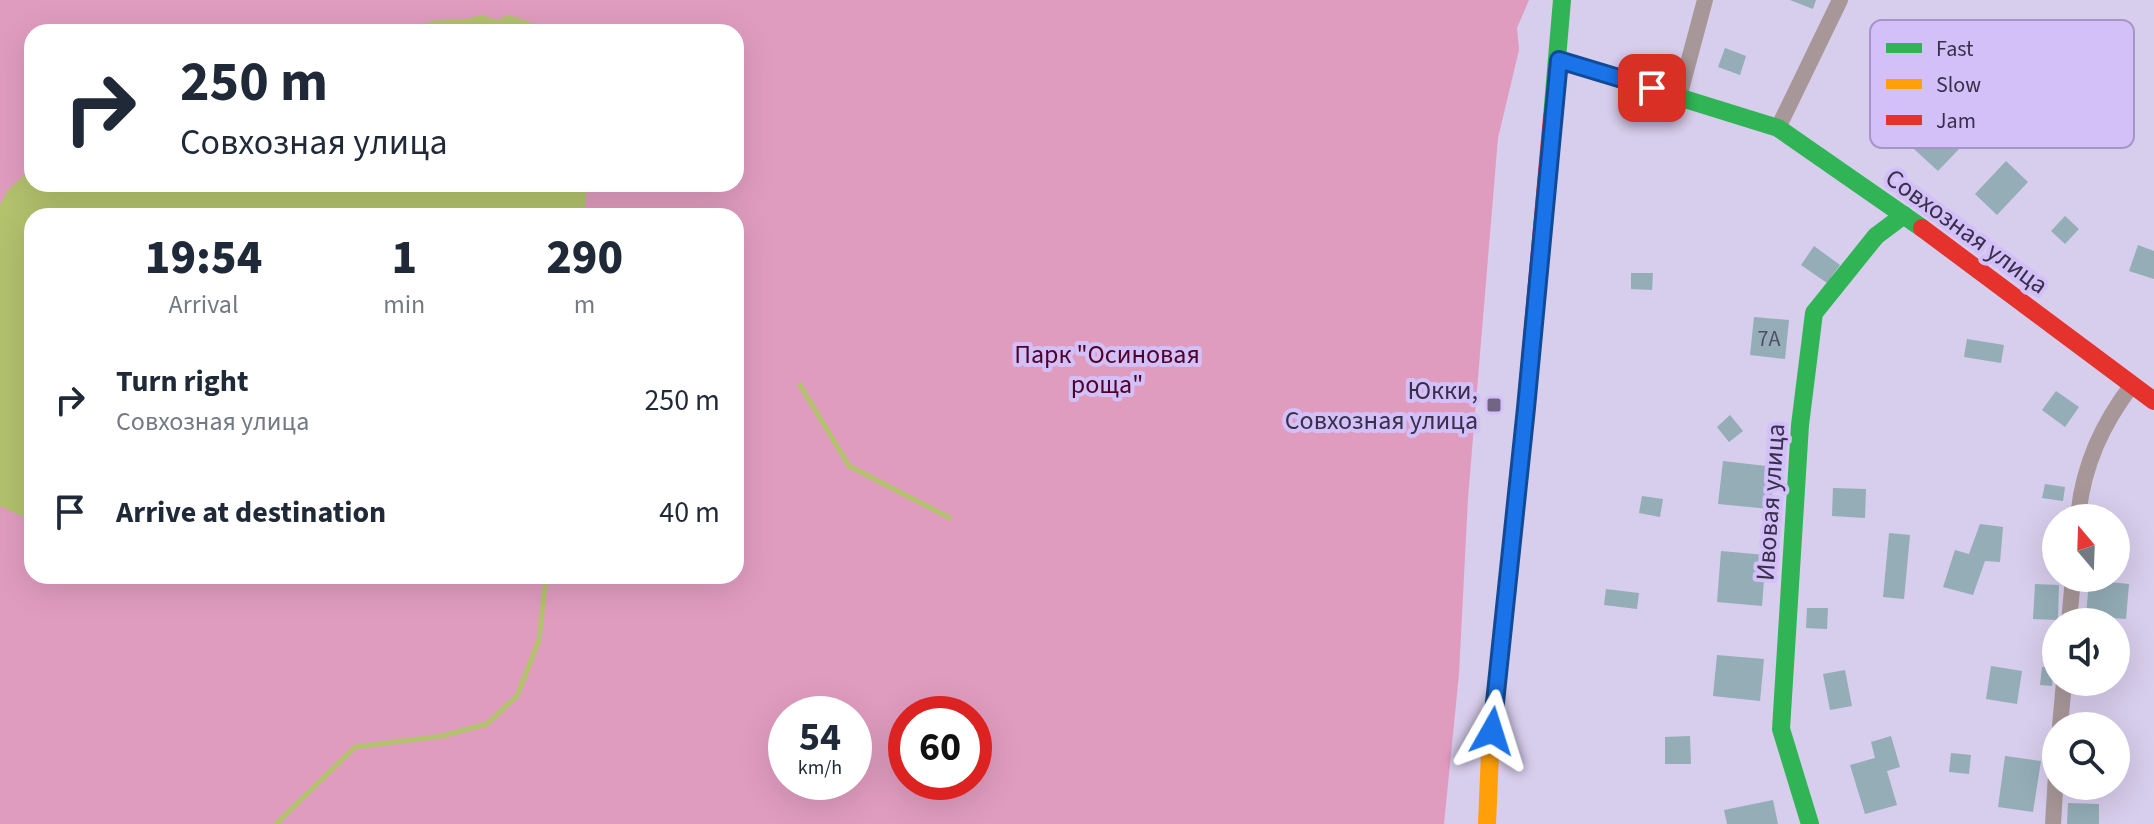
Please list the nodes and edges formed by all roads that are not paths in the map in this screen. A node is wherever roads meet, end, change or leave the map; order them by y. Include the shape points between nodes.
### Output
1 (1562, 0) edge
2 (1705, 0) edge
3 (1840, 0) edge
4 (1559, 60) junction
5 (1679, 97) junction
6 (1778, 128) junction
7 (1904, 215) junction
8 (2132, 385) junction
9 (2154, 401) edge
10 (2081, 504) edge
11 (2054, 800) edge
12 (1487, 824) edge
13 (1810, 824) edge
14 (2053, 824) edge

1 - 4 street
2 - 5 street
3 - 6 street
4 - 5 street, Совхозная улица
4 - 12 street via 1492,726
5 - 6 street, Совхозная улица
6 - 7 street, Совхозная улица
7 - 8 street, Совхозная улица
7 - 13 street, Ивовая улица via 1876,236 1814,313 1800,425 1781,729
8 - 9 street, Совхозная улица
8 - 10 street via 2101,432
11 - 14 street

